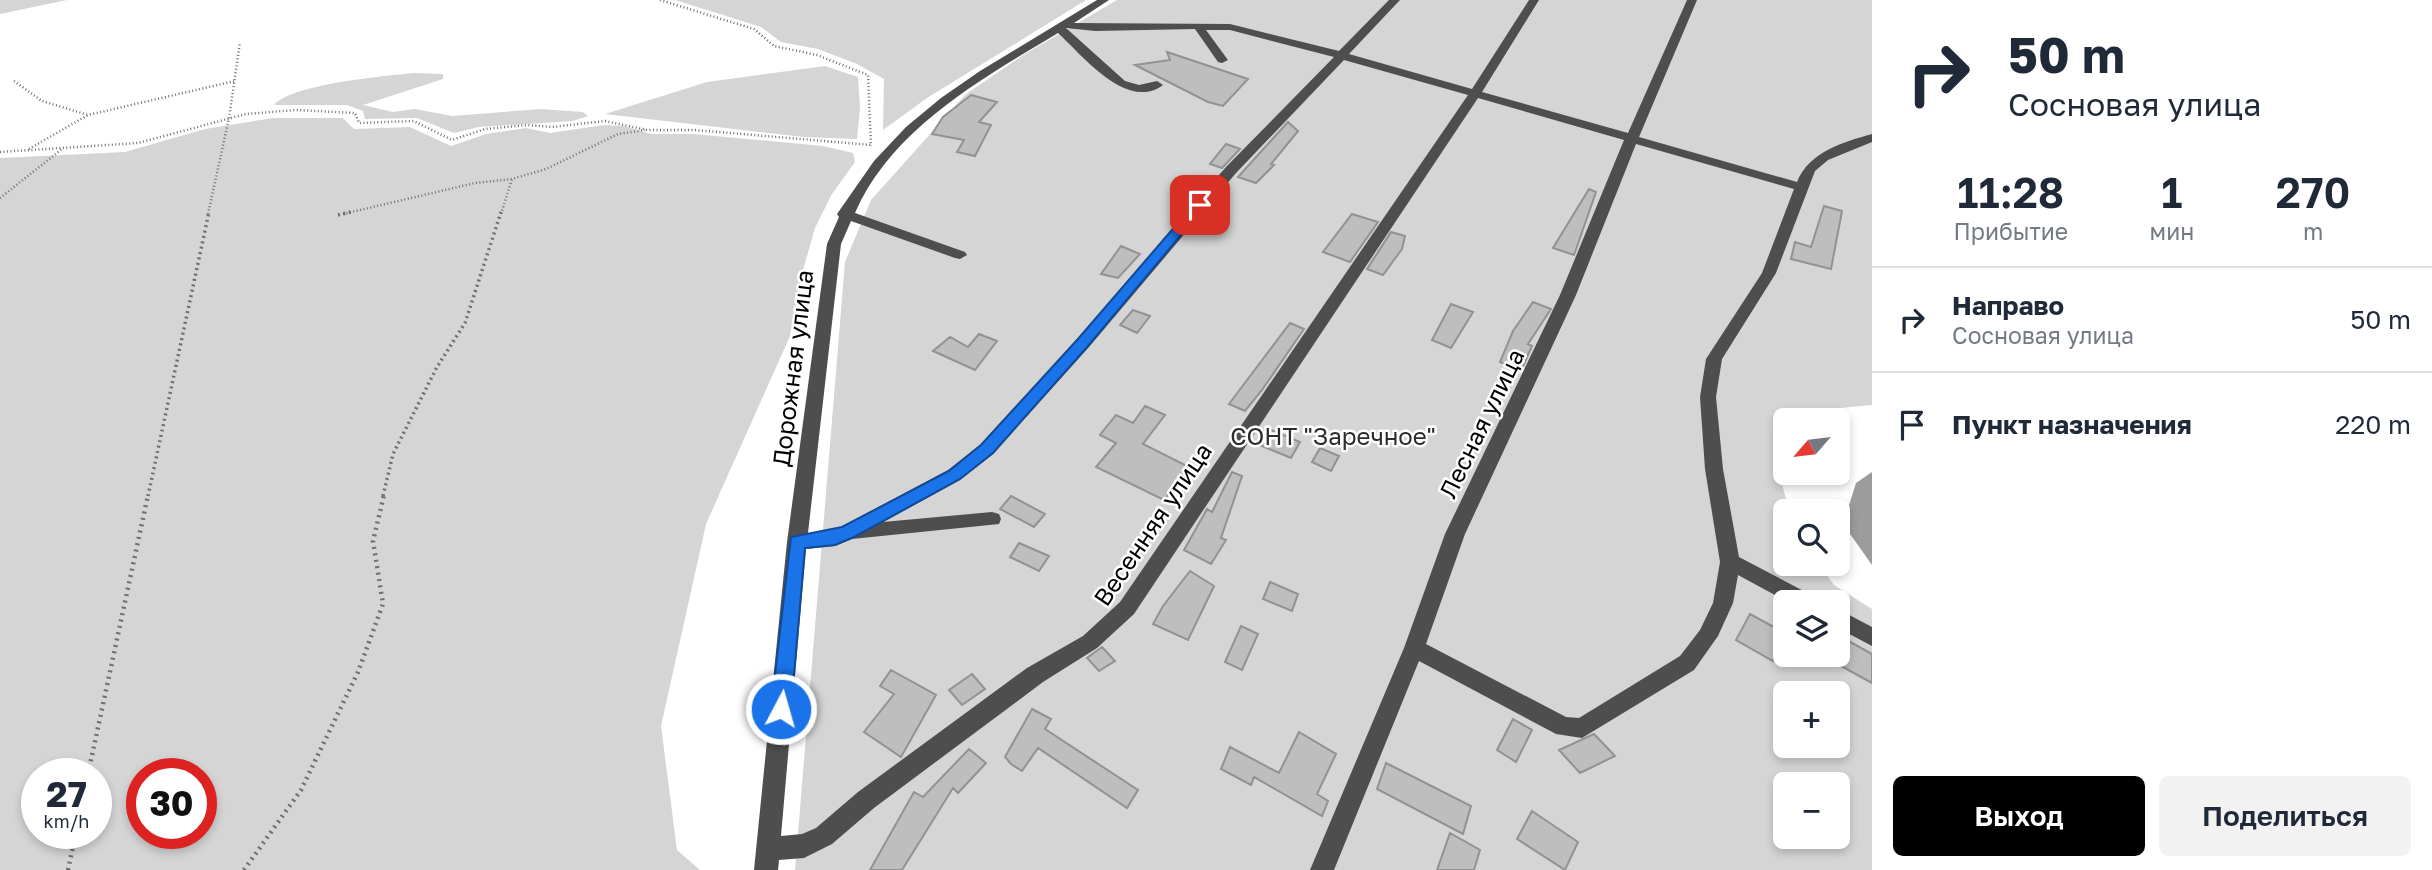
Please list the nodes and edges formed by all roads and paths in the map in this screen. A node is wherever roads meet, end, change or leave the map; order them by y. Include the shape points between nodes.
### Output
1 (660, 0) edge
2 (1104, 0) edge
3 (1395, 0) edge
4 (1534, 0) edge
5 (1692, 0) edge
6 (1198, 25) junction
7 (1062, 26) junction
8 (240, 43) dead end
9 (1340, 55) junction
10 (1222, 60) dead end
11 (14, 80) dead end
12 (235, 81) junction
13 (1157, 85) dead end
14 (1475, 93) junction
15 (88, 115) junction
16 (229, 118) junction
17 (648, 130) junction
18 (1632, 138) junction
19 (1872, 138) edge
20 (871, 145) junction
21 (63, 148) junction
22 (27, 150) junction
23 (0, 152) edge
24 (872, 169) junction
25 (512, 179) junction
26 (1801, 187) junction
27 (0, 198) edge
28 (844, 214) junction
29 (338, 215) dead end
30 (960, 255) dead end
31 (992, 519) dead end
32 (848, 532) junction
33 (797, 542) junction
34 (1730, 562) junction
35 (1783, 590) edge
36 (1850, 625) edge
37 (1872, 637) edge
38 (1414, 648) junction
39 (92, 758) edge
40 (73, 849) edge
41 (767, 859) edge
42 (68, 870) edge
43 (244, 870) edge
44 (1322, 870) edge

1 - 20 path via 754,29 774,46 817,55 867,75
2 - 7 street, Дорожная улица
3 - 9 street
4 - 14 street, Весенняя улица
5 - 18 street, Лесная улица
6 - 7 street
6 - 9 street via 1230,27
6 - 10 street
7 - 13 street via 1121,84 1139,89
7 - 24 street, Дорожная улица via 945,99
8 - 12 path
9 - 14 street
9 - 32 street via 1231,170 987,449 954,475
11 - 15 path via 41,101
12 - 15 path
12 - 16 path
14 - 18 street
14 - 41 street, Весенняя улица via 1112,625 1035,675 824,836
15 - 22 path
16 - 17 path via 296,110 355,113 359,123 414,121 452,140 485,129 605,121
16 - 21 path via 138,143
16 - 39 path
17 - 20 path
17 - 25 path via 618,134 546,169
18 - 26 street
18 - 38 street, Лесная улица via 1535,368 1455,534
19 - 26 street via 1823,157 1809,169
20 - 24 path
21 - 22 path
21 - 27 path
22 - 23 path
24 - 28 street, Дорожная улица
25 - 29 path
25 - 43 path via 464,323 393,454 373,541 383,604 358,672 301,790
26 - 34 street via 1769,273 1714,359 1709,409
28 - 30 street
28 - 33 street, Дорожная улица via 834,244
31 - 32 street
32 - 33 street
33 - 41 street, Дорожная улица
34 - 35 street
34 - 38 street via 1723,603 1708,636 1687,663 1582,728 1564,727
36 - 37 street
38 - 44 street, Лесная улица
40 - 42 path

